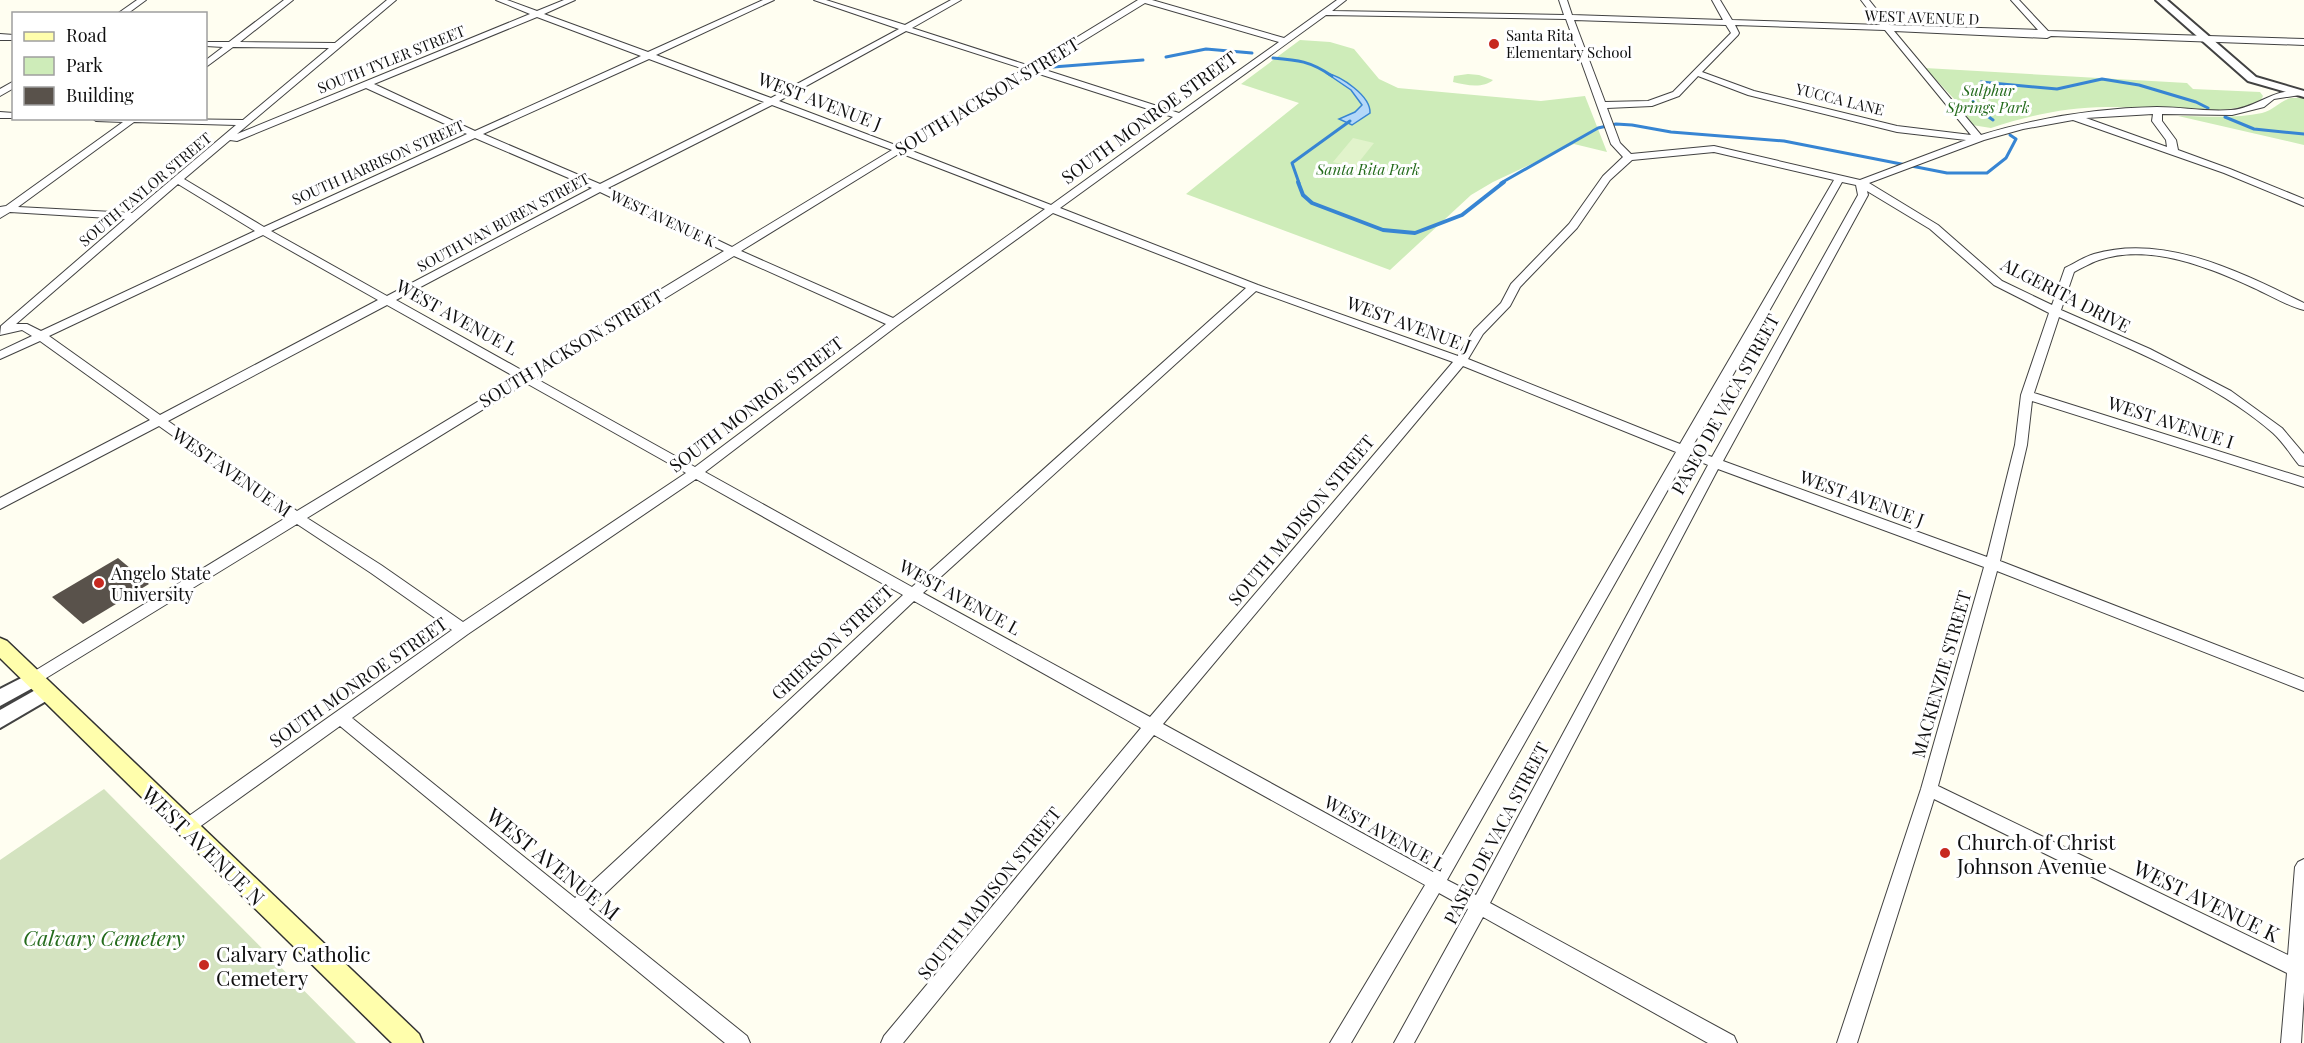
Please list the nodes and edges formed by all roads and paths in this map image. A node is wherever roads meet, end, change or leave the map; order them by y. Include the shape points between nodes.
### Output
1 (142, 0) edge
2 (289, 0) edge
3 (392, 0) edge
4 (500, 0) edge
5 (570, 0) edge
6 (770, 0) edge
7 (818, 0) edge
8 (957, 0) edge
9 (1144, 0) edge
10 (1342, 0) edge
11 (1563, 0) edge
12 (1716, 0) edge
13 (1865, 0) edge
14 (2015, 0) edge
15 (2161, 0) edge
16 (124, 12) edge
17 (1323, 13) junction
18 (536, 14) junction
19 (1567, 17) junction
20 (1728, 24) junction
21 (903, 28) junction
22 (1886, 29) junction
23 (2047, 35) junction
24 (2206, 40) junction
25 (1286, 41) junction
26 (2304, 42) edge
27 (207, 44) edge
28 (230, 45) junction
29 (335, 46) junction
30 (650, 56) junction
31 (207, 63) edge
32 (1030, 70) junction
33 (1698, 73) junction
34 (2252, 79) junction
35 (366, 84) junction
36 (2301, 94) edge
37 (2271, 97) junction
38 (771, 102) junction
39 (1604, 110) junction
40 (2158, 111) junction
41 (1178, 116) junction
42 (2071, 117) junction
43 (133, 120) edge
44 (162, 120) edge
45 (246, 123) junction
46 (475, 135) junction
47 (1978, 138) junction
48 (222, 144) junction
49 (898, 149) junction
50 (2173, 151) junction
51 (1629, 157) junction
52 (1840, 177) junction
53 (178, 180) junction
54 (1861, 183) junction
55 (600, 188) junction
56 (2304, 203) edge
57 (1052, 209) junction
58 (2, 211) edge
59 (134, 216) junction
60 (263, 231) junction
61 (732, 251) junction
62 (1254, 287) junction
63 (388, 300) junction
64 (2304, 307) edge
65 (2054, 311) junction
66 (894, 323) junction
67 (0, 332) edge
68 (41, 336) junction
69 (0, 355) edge
70 (1461, 361) junction
71 (524, 377) junction
72 (2027, 395) junction
73 (159, 420) junction
74 (1684, 451) junction
75 (2304, 462) edge
76 (1714, 463) junction
77 (697, 472) junction
78 (2304, 483) edge
79 (0, 504) edge
80 (297, 518) junction
81 (1992, 564) junction
82 (913, 594) junction
83 (463, 630) junction
84 (0, 646) edge
85 (39, 685) junction
86 (2304, 685) edge
87 (0, 698) edge
88 (340, 717) junction
89 (0, 720) edge
90 (1152, 726) junction
91 (1929, 789) junction
92 (185, 828) junction
93 (2304, 867) edge
94 (1436, 883) junction
95 (1479, 907) junction
96 (575, 910) junction
97 (2300, 970) edge
98 (410, 1043) edge
99 (740, 1043) edge
100 (891, 1043) edge
101 (1340, 1043) edge
102 (1404, 1043) edge
103 (1727, 1043) edge
104 (1847, 1043) edge
105 (2291, 1043) edge

1 - 16 street
2 - 28 street
3 - 29 street, SOUTH TAYLOR STREET
4 - 18 street, WEST AVENUE J
5 - 18 street, SOUTH TYLER STREET
6 - 30 street, SOUTH HARRISON STREET
7 - 21 street
8 - 21 street, SOUTH VAN BUREN STREET
9 - 25 street
9 - 32 street, SOUTH JACKSON STREET
10 - 17 street, SOUTH MONROE STREET
11 - 19 street
12 - 20 street
13 - 22 street
14 - 23 street
15 - 24 street
17 - 19 street, WEST AVENUE D
17 - 25 street, SOUTH MONROE STREET
18 - 30 street, WEST AVENUE J
18 - 35 street, SOUTH TYLER STREET
19 - 20 street, WEST AVENUE D
19 - 39 street
20 - 22 street, WEST AVENUE D
20 - 33 street via 1735,33
21 - 32 street
21 - 38 street, SOUTH VAN BUREN STREET
22 - 23 street, WEST AVENUE D
22 - 47 street via 1955,106
23 - 24 street, WEST AVENUE D
24 - 26 street, WEST AVENUE D
24 - 34 street
25 - 41 street, SOUTH MONROE STREET
27 - 28 street
28 - 29 street
28 - 31 street
29 - 45 street, SOUTH TAYLOR STREET
30 - 38 street, WEST AVENUE J
30 - 46 street, SOUTH HARRISON STREET
32 - 41 street
32 - 49 street, SOUTH JACKSON STREET
33 - 39 street via 1676,94 1649,104
33 - 47 street, YUCCA LANE via 1751,93 1897,129
34 - 36 street
34 - 37 street
35 - 46 street, WEST AVENUE K
35 - 48 street, SOUTH TYLER STREET
36 - 37 street
37 - 40 street via 2256,108 2237,112
38 - 49 street, WEST AVENUE J
38 - 55 street, SOUTH VAN BUREN STREET
39 - 51 street via 1616,144
40 - 42 street
40 - 50 street via 2157,121 2171,140
41 - 57 street, SOUTH MONROE STREET
42 - 47 street via 2035,122
42 - 50 street
43 - 58 street
44 - 45 street
45 - 48 street, SOUTH TAYLOR STREET
46 - 55 street, WEST AVENUE K
46 - 60 street, SOUTH HARRISON STREET
47 - 54 street
48 - 53 street, SOUTH TAYLOR STREET
49 - 57 street, WEST AVENUE J
49 - 61 street, SOUTH JACKSON STREET
50 - 56 street
51 - 52 street, ALGERITA DRIVE via 1714,149
51 - 70 street, SOUTH MADISON STREET via 1606,178 1573,226 1515,286 1506,304 1478,332
52 - 54 street, ALGERITA DRIVE
52 - 74 street, PASEO DE VACA STREET
53 - 59 street, SOUTH TAYLOR STREET
53 - 60 street, WEST AVENUE L
54 - 65 street, ALGERITA DRIVE via 1934,227 1998,283
54 - 76 street, PASEO DE VACA STREET via 1863,195
55 - 61 street, WEST AVENUE K
55 - 63 street, SOUTH VAN BUREN STREET
57 - 62 street, WEST AVENUE J
57 - 66 street, SOUTH MONROE STREET
58 - 59 street
59 - 67 street, SOUTH TAYLOR STREET
60 - 63 street, WEST AVENUE L
60 - 68 street, SOUTH HARRISON STREET
61 - 66 street, WEST AVENUE K
61 - 71 street, SOUTH JACKSON STREET
62 - 70 street, WEST AVENUE J
62 - 82 street, GRIERSON STREET
63 - 71 street, WEST AVENUE L
63 - 73 street, SOUTH VAN BUREN STREET
64 - 65 street, MACKENZIE STREET via 2194,261 2168,254 2126,252 2084,260 2069,270
65 - 72 street, MACKENZIE STREET
65 - 75 street, ALGERITA DRIVE via 2227,394 2278,431
66 - 77 street, SOUTH MONROE STREET
67 - 68 street, WEST AVENUE M via 23,326
68 - 69 street, SOUTH HARRISON STREET
68 - 73 street, WEST AVENUE M
70 - 74 street, WEST AVENUE J
70 - 90 street, SOUTH MADISON STREET
71 - 77 street, WEST AVENUE L
71 - 80 street, SOUTH JACKSON STREET
72 - 78 street, WEST AVENUE I
72 - 81 street, MACKENZIE STREET via 2021,446
73 - 79 street, SOUTH VAN BUREN STREET
73 - 80 street, WEST AVENUE M
74 - 76 street, WEST AVENUE J
74 - 94 street, PASEO DE VACA STREET
76 - 81 street, WEST AVENUE J
76 - 95 street, PASEO DE VACA STREET
77 - 82 street, WEST AVENUE L
77 - 83 street, SOUTH MONROE STREET
80 - 83 street, WEST AVENUE M
80 - 85 street, SOUTH JACKSON STREET
81 - 86 street, WEST AVENUE J
81 - 91 street, MACKENZIE STREET
82 - 90 street, WEST AVENUE L
82 - 96 street, GRIERSON STREET
83 - 88 street, SOUTH MONROE STREET
84 - 85 main road, WEST AVENUE N
85 - 87 street, SOUTH JACKSON STREET
85 - 89 street, SOUTH JACKSON STREET
85 - 92 main road, WEST AVENUE N
88 - 92 street, SOUTH MONROE STREET
88 - 96 street, WEST AVENUE M
90 - 94 street, WEST AVENUE L
90 - 100 street, SOUTH MADISON STREET
91 - 97 street, WEST AVENUE K
91 - 104 street, MACKENZIE STREET
92 - 98 main road, WEST AVENUE N
93 - 97 street
94 - 95 street, WEST AVENUE L
94 - 101 street, PASEO DE VACA STREET
95 - 102 street, PASEO DE VACA STREET
95 - 103 street, WEST AVENUE L
96 - 99 street, WEST AVENUE M
97 - 105 street

